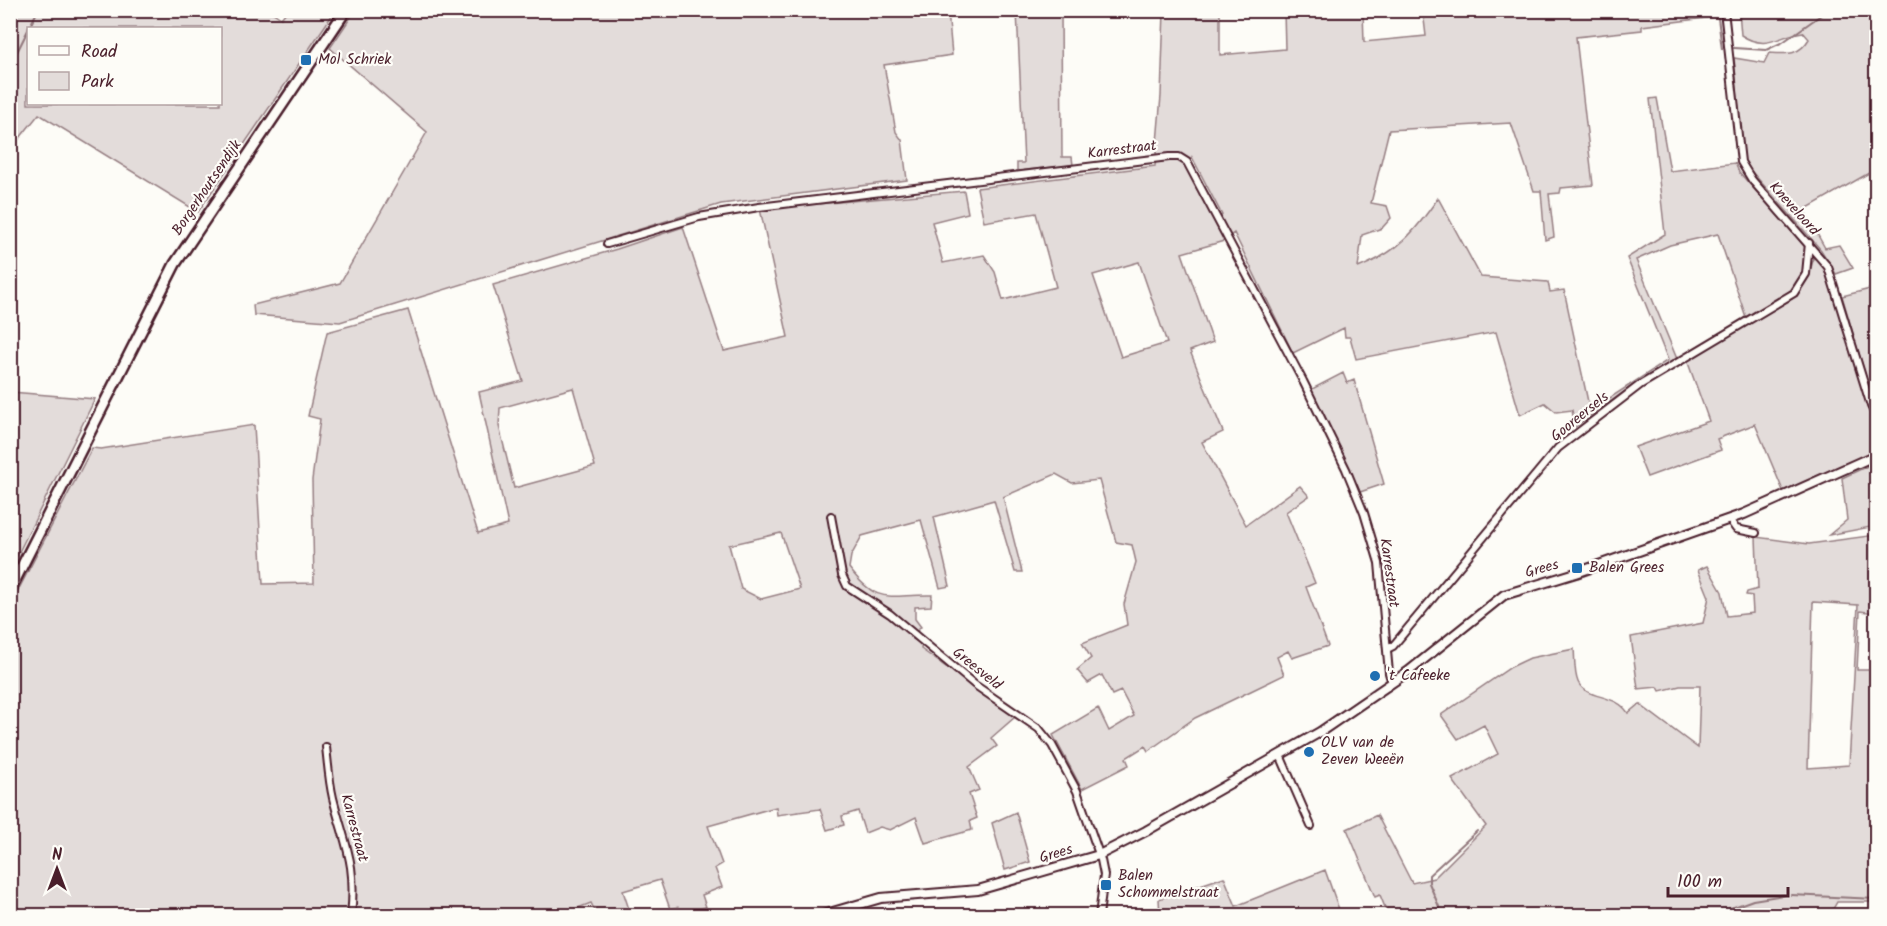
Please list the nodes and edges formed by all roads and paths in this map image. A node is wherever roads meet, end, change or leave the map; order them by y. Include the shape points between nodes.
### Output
1 (346, 10) edge
2 (1724, 10) edge
3 (1809, 243) junction
4 (607, 244) dead end
5 (1876, 416) edge
6 (1876, 455) edge
7 (831, 516) dead end
8 (1729, 519) junction
9 (1756, 533) dead end
10 (10, 590) edge
11 (1387, 649) junction
12 (1392, 683) junction
13 (326, 747) dead end
14 (1280, 756) junction
15 (1311, 826) dead end
16 (1099, 855) junction
17 (351, 915) edge
18 (819, 915) edge
19 (1099, 915) edge

1 - 10 main road, Borgerhoutsendijk via 175,264
2 - 3 street, Kneveloord via 1741,162 1752,180
3 - 5 street, Kneveloord via 1833,278
3 - 11 street, Gooreersels via 1806,274 1794,293 1640,385 1558,448
4 - 11 street, Karrestraat via 699,217 759,207 1179,157 1192,169 1225,229 1346,469 1374,541
6 - 8 street, Grees
7 - 16 street, Greesveld via 847,586 922,638 975,685 1047,738 1071,779
8 - 9 street via 1736,528
8 - 12 street, Grees via 1504,595
11 - 12 street, Karrestraat
12 - 14 street, Grees
13 - 17 street, Karrestraat via 333,798 352,862
14 - 15 street
14 - 16 street, Grees
16 - 18 street, Grees via 978,890 881,898
16 - 19 street, Greesveld via 1104,875

